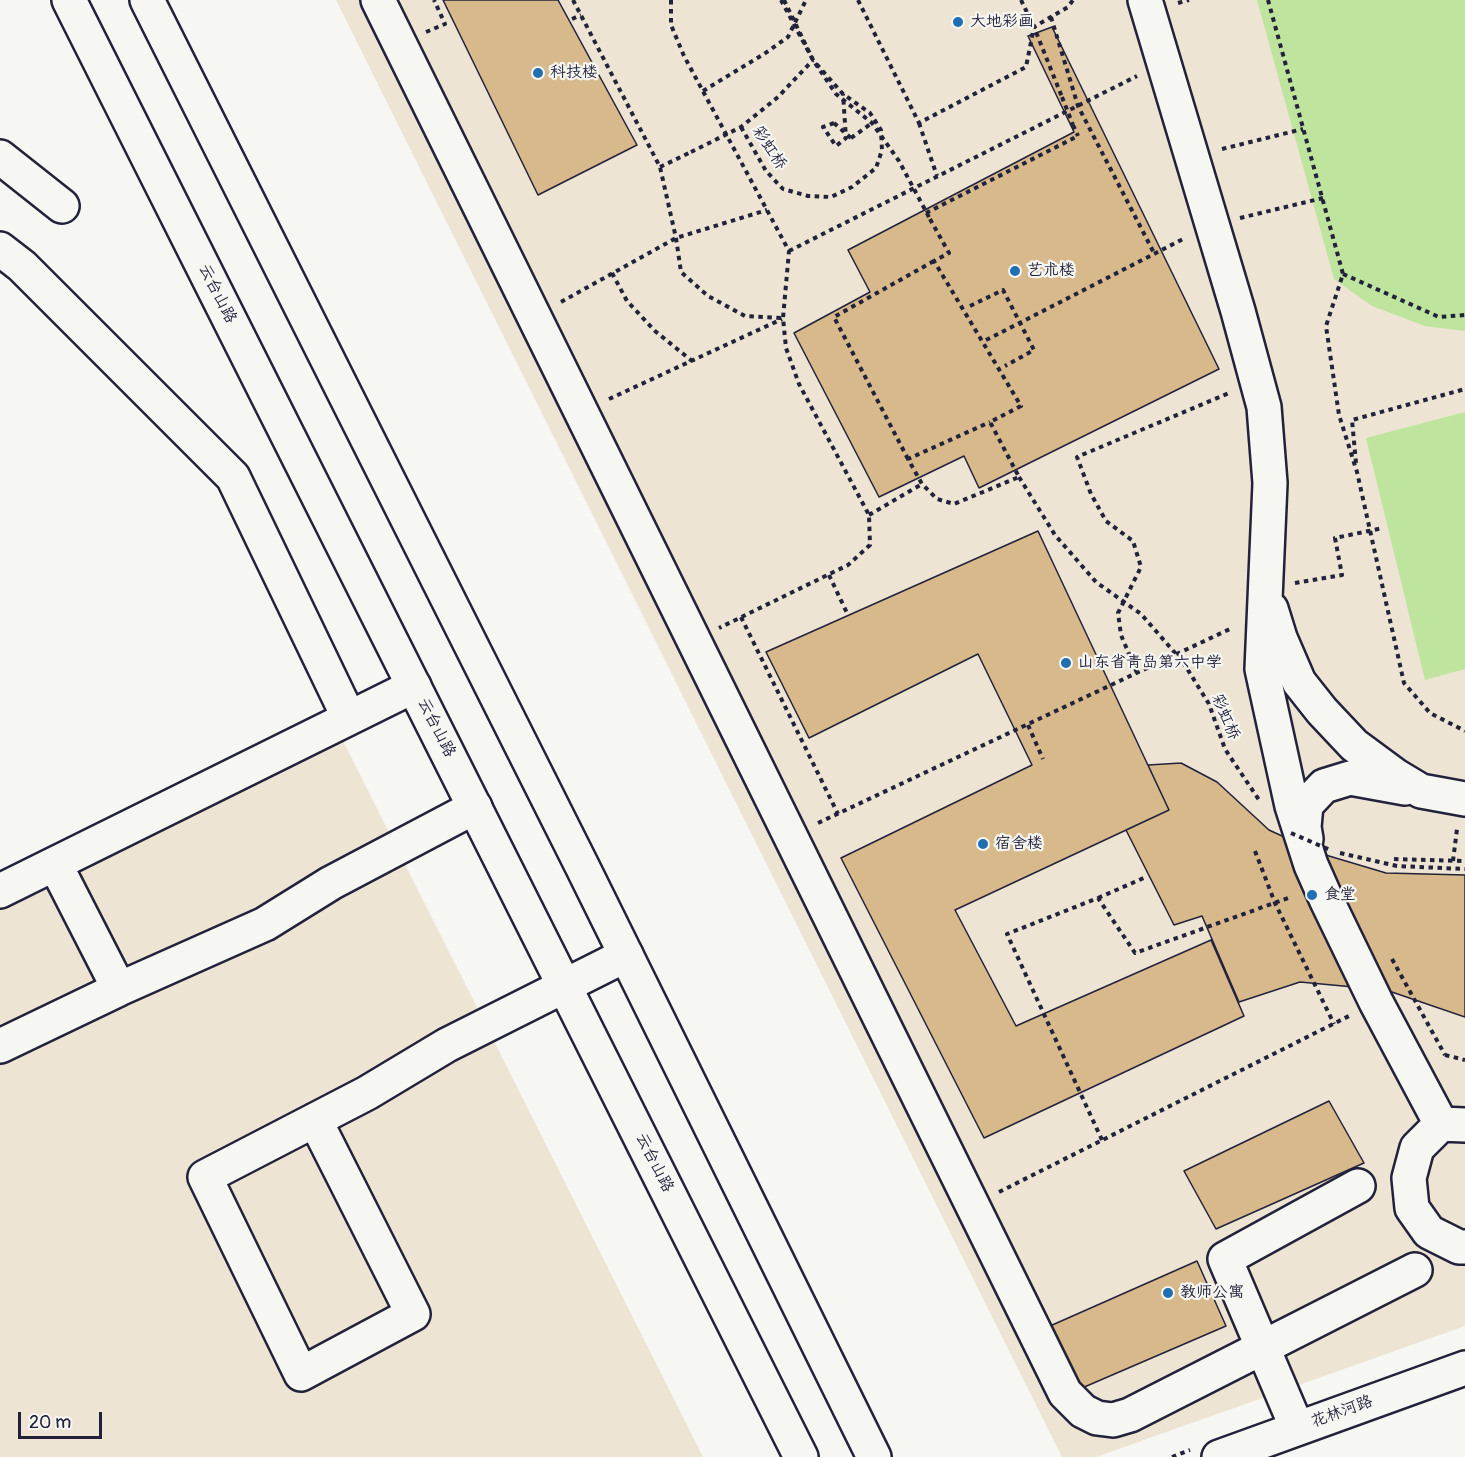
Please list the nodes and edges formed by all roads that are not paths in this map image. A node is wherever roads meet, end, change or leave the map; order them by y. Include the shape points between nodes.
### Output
1 (69, 0) edge
2 (147, 0) edge
3 (378, 0) edge
4 (1145, 0) edge
5 (0, 157) edge
6 (62, 206) dead end
7 (0, 249) edge
8 (1264, 600) junction
9 (414, 686) junction
10 (349, 718) junction
11 (1421, 791) junction
12 (1465, 798) edge
13 (475, 807) junction
14 (55, 864) junction
15 (1316, 876) junction
16 (0, 891) edge
17 (626, 955) junction
18 (565, 986) junction
19 (119, 989) junction
20 (0, 1046) edge
21 (315, 1120) junction
22 (1453, 1124) edge
23 (1358, 1186) dead end
24 (1465, 1247) edge
25 (1415, 1270) dead end
26 (1263, 1347) junction
27 (1465, 1368) edge
28 (1297, 1428) junction
29 (801, 1457) edge
30 (873, 1457) edge
31 (1219, 1457) edge

1 - 9 street, 云台山路
2 - 17 street
3 - 26 street via 1065,1393 1083,1412 1113,1419 1130,1415
4 - 8 street via 1264,407 1270,483
5 - 6 street
7 - 10 street via 22,266 233,477
8 - 11 street via 1299,682 1316,704 1354,745
8 - 15 street via 1262,669 1292,806
9 - 10 street
9 - 13 street, 云台山路
10 - 14 street
11 - 12 street
11 - 15 street via 1350,778 1324,786 1306,805 1304,827
13 - 18 street, 云台山路
13 - 19 street via 331,883 265,924
14 - 16 street
14 - 19 street
15 - 22 street via 1376,1002
17 - 18 street
17 - 30 street
18 - 21 street via 447,1045
18 - 29 street, 云台山路
19 - 20 street
21 - 21 street via 206,1177 300,1374 413,1314
22 - 24 street via 1417,1148 1409,1178 1412,1208 1429,1232 1459,1248
23 - 26 street via 1225,1259
25 - 26 street
26 - 28 street
27 - 28 street, 花林河路
28 - 31 street, 花林河路

